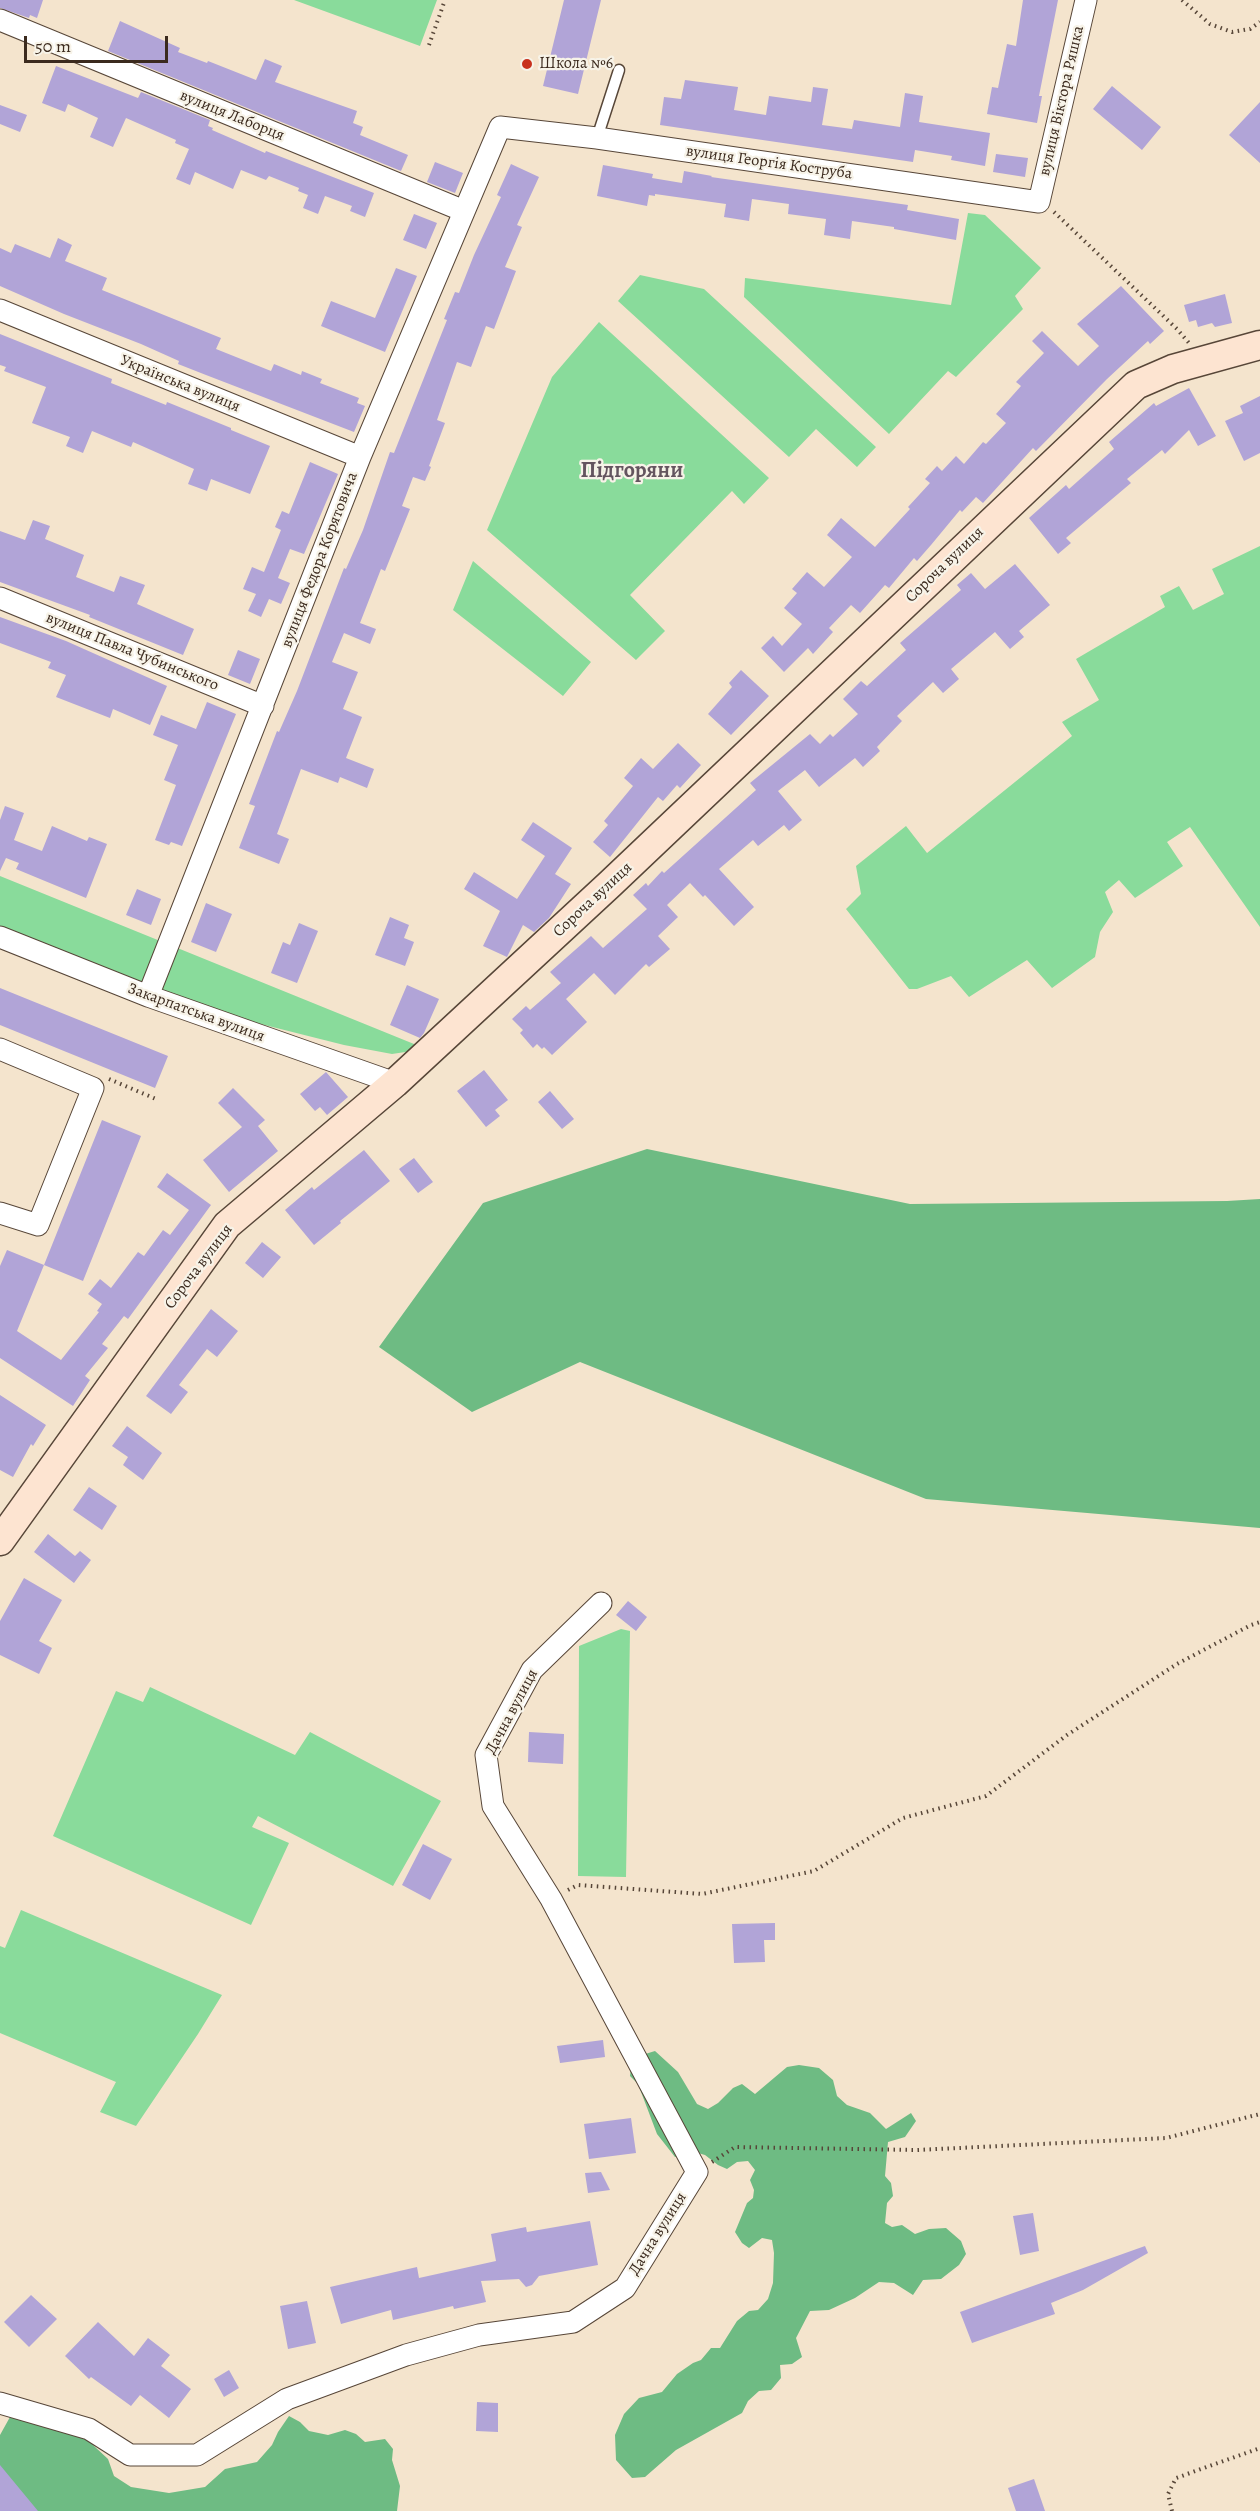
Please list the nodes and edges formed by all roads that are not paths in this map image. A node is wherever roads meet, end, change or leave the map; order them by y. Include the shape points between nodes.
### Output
1 (1086, 0) edge
2 (0, 20) edge
3 (619, 70) dead end
4 (500, 126) joint
5 (597, 138) junction
6 (1039, 202) joint
7 (464, 211) junction
8 (0, 310) edge
9 (1260, 345) edge
10 (360, 457) junction
11 (0, 598) edge
12 (263, 706) junction
13 (0, 937) edge
14 (148, 996) junction
15 (0, 1050) edge
16 (395, 1083) junction
17 (0, 1213) edge
18 (0, 1541) edge
19 (601, 1603) dead end
20 (0, 2403) edge

1 - 6 street, вулиця Віктора Ряшка
2 - 7 street, вулиця Лаборця
3 - 5 lane
4 - 5 street, вулиця Георгія Коструба
4 - 7 street, вулиця Федора Корятовича
5 - 6 street, вулиця Георгія Коструба
7 - 10 street, вулиця Федора Корятовича
8 - 10 street, Українська вулиця
9 - 16 main road, Сороча вулиця via 1173,369 1136,385
10 - 12 street, вулиця Федора Корятовича
11 - 12 street, вулиця Павла Чубинського
12 - 14 street, вулиця Федора Корятовича
13 - 14 street, Закарпатська вулиця
14 - 16 street, Закарпатська вулиця
15 - 17 street via 93,1088 38,1225
16 - 18 main road, Сороча вулиця via 227,1225
19 - 20 street, Дачна вулиця via 532,1670 486,1755 493,1806 551,1899 697,2172 625,2288 573,2322 479,2335 406,2355 287,2400 197,2455 130,2455 89,2429

